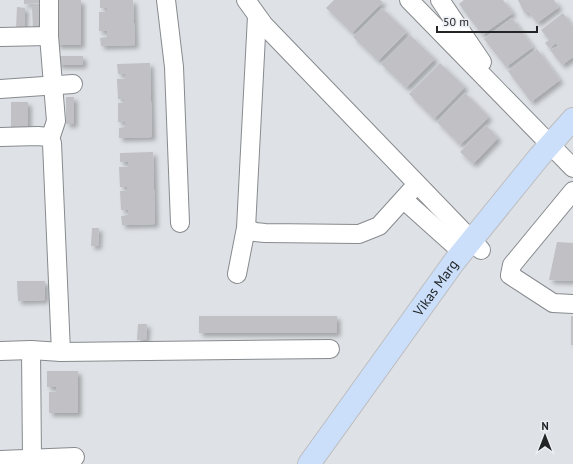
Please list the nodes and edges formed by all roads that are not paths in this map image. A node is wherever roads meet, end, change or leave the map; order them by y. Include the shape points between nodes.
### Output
1 (49, 0) edge
2 (166, 0) edge
3 (246, 0) edge
4 (409, 0) edge
5 (440, 0) edge
6 (257, 16) junction
7 (49, 36) junction
8 (0, 37) edge
9 (73, 84) dead end
10 (53, 86) junction
11 (0, 89) edge
12 (506, 98) junction
13 (573, 119) edge
14 (0, 137) edge
15 (50, 139) junction
16 (564, 151) edge
17 (417, 184) junction
18 (573, 190) edge
19 (404, 200) junction
20 (180, 223) dead end
21 (246, 228) junction
22 (471, 248) junction
23 (238, 274) dead end
24 (573, 304) edge
25 (330, 349) dead end
26 (0, 350) edge
27 (31, 350) junction
28 (61, 352) junction
29 (76, 457) dead end
30 (32, 459) junction
31 (0, 460) edge
32 (309, 464) edge
33 (328, 464) edge

1 - 7 street
2 - 20 street via 174,67
3 - 6 street
4 - 12 street
5 - 12 street
6 - 17 street
6 - 21 street
7 - 8 street
7 - 10 street
9 - 10 street
10 - 11 street
10 - 15 street via 56,121
12 - 16 street
13 - 16 main road, Vikas Marg
14 - 15 street via 38,136
15 - 28 street via 54,152
16 - 22 main road, Vikas Marg
17 - 19 street
17 - 22 street
18 - 24 street via 512,265 510,272 516,281 553,302
19 - 21 street via 379,226 359,234 265,233
19 - 22 street
21 - 23 street
22 - 32 main road, Vikas Marg
22 - 33 main road, Vikas Marg
25 - 28 street
26 - 27 street
27 - 28 street
27 - 30 street
29 - 30 street
30 - 31 street

